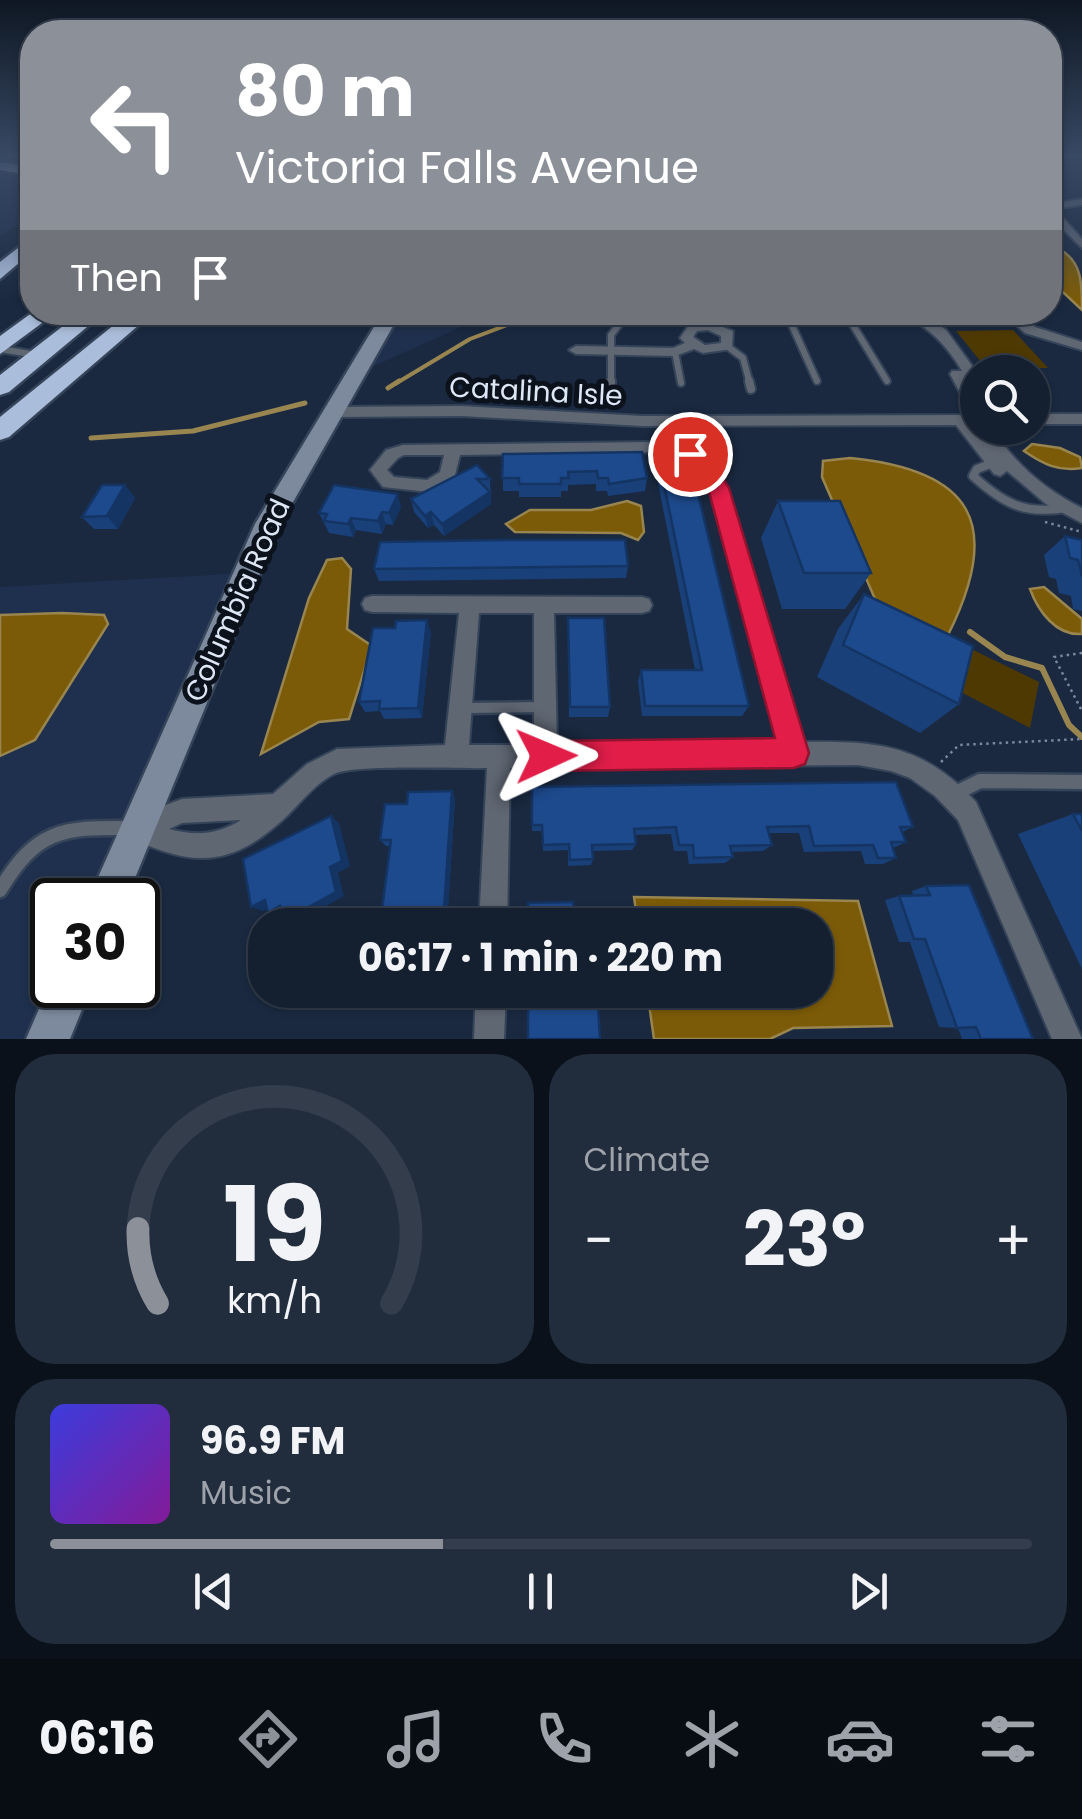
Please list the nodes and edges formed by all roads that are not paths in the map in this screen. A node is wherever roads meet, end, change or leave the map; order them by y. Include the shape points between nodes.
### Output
1 (1062, 222) edge
2 (1082, 245) edge
3 (20, 246) edge
4 (6, 267) edge
5 (30, 325) edge
6 (79, 325) edge
7 (128, 325) edge
8 (384, 325) edge
9 (618, 325) edge
10 (792, 325) edge
11 (853, 325) edge
12 (932, 325) edge
13 (1024, 325) edge
14 (710, 326) joint
15 (945, 338) junction
16 (693, 346) junction
17 (727, 346) junction
18 (1082, 346) edge
19 (0, 348) edge
20 (576, 350) dead end
21 (610, 350) junction
22 (674, 352) junction
23 (960, 355) edge
24 (40, 356) junction
25 (817, 381) dead end
26 (887, 381) dead end
27 (681, 383) dead end
28 (0, 387) edge
29 (610, 388) dead end
30 (960, 389) edge
31 (751, 390) dead end
32 (332, 412) junction
33 (960, 418) edge
34 (1082, 418) edge
35 (1050, 419) edge
36 (0, 431) edge
37 (985, 445) edge
38 (995, 445) edge
39 (452, 449) dead end
40 (993, 463) junction
41 (1045, 495) junction
42 (1064, 508) junction
43 (1076, 523) edge
44 (372, 604) dead end
45 (470, 604) junction
46 (544, 604) junction
47 (642, 604) dead end
48 (461, 708) junction
49 (545, 708) junction
50 (794, 753) junction
51 (546, 756) junction
52 (456, 757) junction
53 (500, 757) junction
54 (1082, 782) edge
55 (953, 794) junction
56 (137, 828) junction
57 (116, 878) edge
58 (0, 890) edge
59 (495, 908) edge
60 (61, 1008) edge
61 (490, 1008) edge
62 (48, 1039) edge
63 (489, 1039) edge
64 (1067, 1039) edge

1 - 2 street
3 - 4 highway
5 - 19 highway
6 - 24 highway
7 - 36 highway
8 - 32 street, Columbia Road
9 - 21 lane
10 - 25 lane
11 - 26 lane
12 - 15 street
13 - 18 street
14 - 16 street via 688,330
14 - 17 street via 728,334
15 - 23 street
15 - 30 street
16 - 17 street
16 - 22 street
17 - 31 lane via 742,358
19 - 24 lane
20 - 21 street
21 - 22 street
21 - 29 lane
22 - 27 lane
24 - 28 highway
32 - 33 street, Catalina Isle via 642,420
32 - 56 street, Columbia Road via 245,573
34 - 35 street
37 - 40 street
38 - 41 street
39 - 50 street via 658,447 704,463 718,488
40 - 41 street
40 - 42 lane via 973,476 1010,506 1033,514
41 - 42 street
42 - 43 street
44 - 45 street
45 - 46 street
45 - 48 street
46 - 47 street
46 - 49 street
48 - 49 lane
48 - 52 street
49 - 51 street
50 - 51 street
50 - 55 street via 893,756
51 - 53 street
52 - 53 street
52 - 56 street via 334,762 246,836 214,845 171,846
53 - 59 street
54 - 55 lane via 980,782
55 - 64 street via 967,811
56 - 57 street, Columbia Road
56 - 58 lane via 48,832 14,864
60 - 62 street
61 - 63 street

